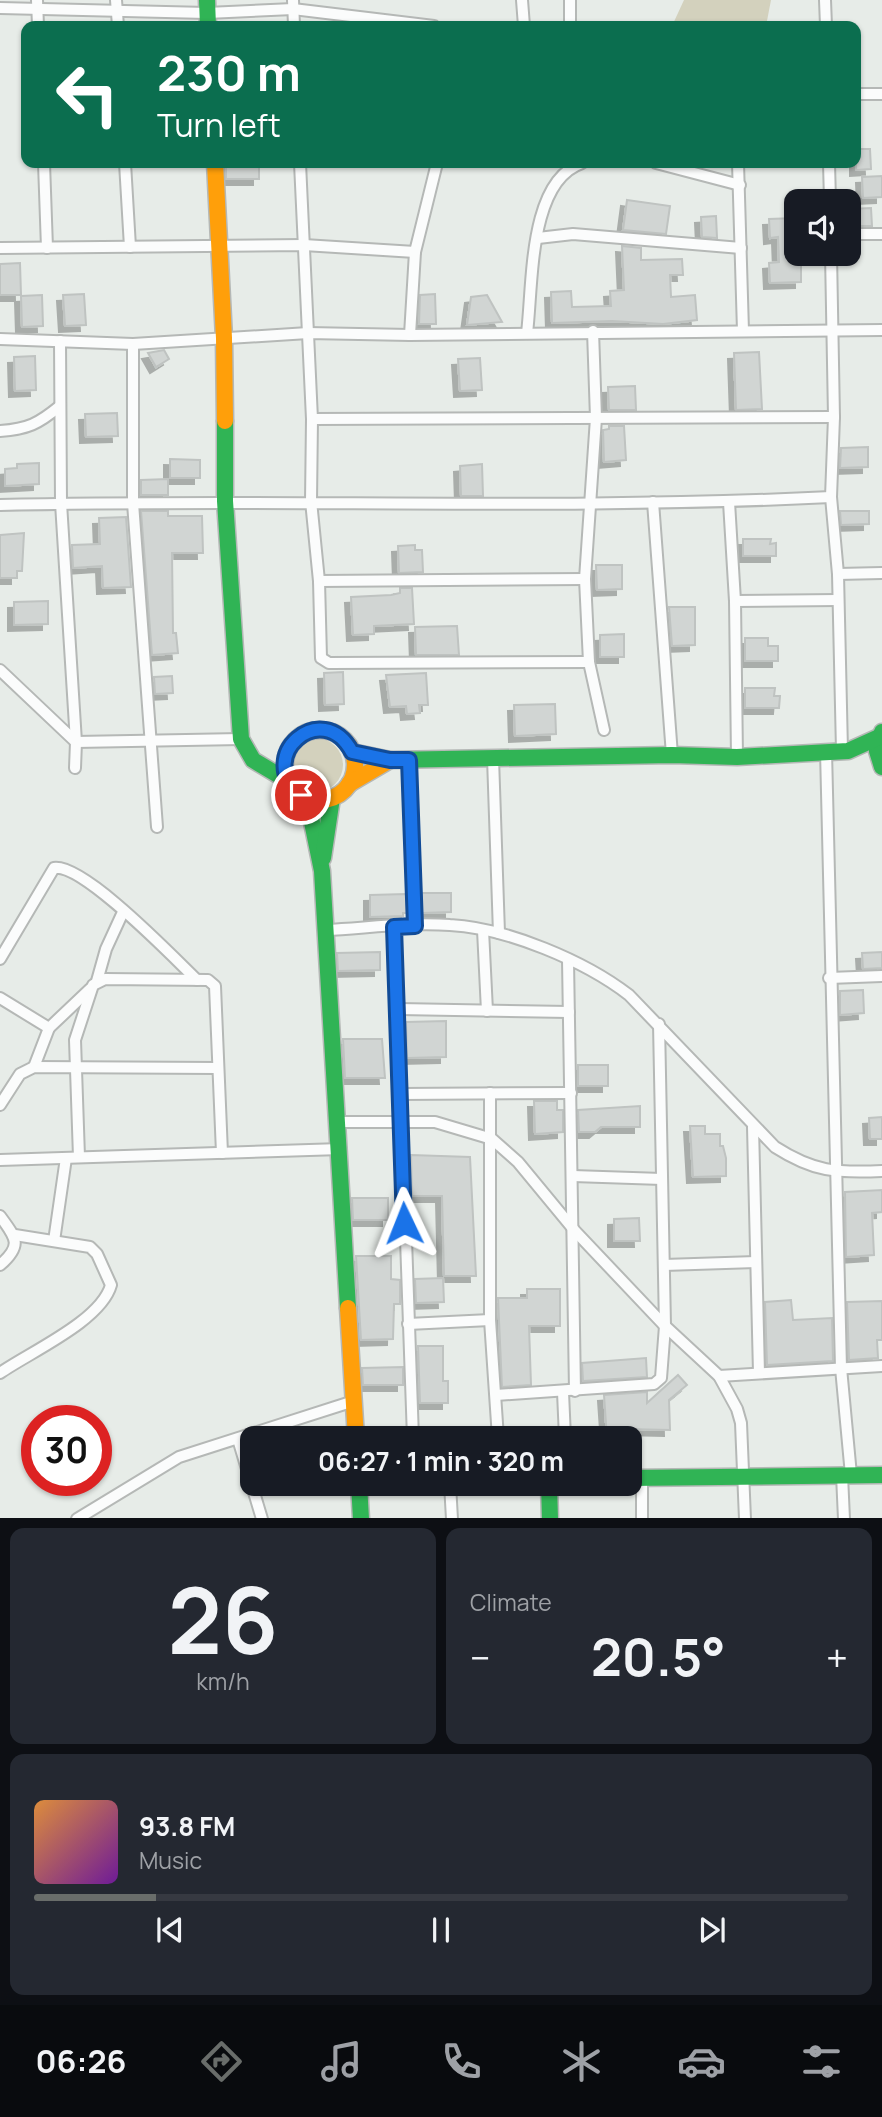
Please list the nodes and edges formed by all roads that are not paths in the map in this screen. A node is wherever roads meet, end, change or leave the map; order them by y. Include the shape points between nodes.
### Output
1 (522, 0) edge
2 (570, 0) edge
3 (825, 0) edge
4 (37, 4) edge
5 (116, 5) edge
6 (293, 5) edge
7 (0, 8) edge
8 (207, 13) edge
9 (367, 21) edge
10 (524, 21) edge
11 (570, 21) edge
12 (826, 21) edge
13 (861, 94) edge
14 (882, 94) edge
15 (44, 168) edge
16 (125, 168) edge
17 (215, 168) edge
18 (300, 168) edge
19 (436, 168) edge
20 (574, 168) edge
21 (675, 168) edge
22 (738, 168) edge
23 (829, 168) edge
24 (740, 185) junction
25 (830, 189) edge
26 (861, 234) edge
27 (882, 234) edge
28 (538, 238) junction
29 (304, 245) junction
30 (219, 246) junction
31 (130, 247) junction
32 (741, 247) junction
33 (0, 248) edge
34 (47, 248) junction
35 (415, 252) junction
36 (831, 266) edge
37 (832, 330) junction
38 (882, 330) edge
39 (593, 331) junction
40 (743, 331) junction
41 (308, 333) junction
42 (527, 333) junction
43 (410, 335) junction
44 (224, 338) junction
45 (0, 340) edge
46 (60, 341) junction
47 (133, 344) junction
48 (60, 406) junction
49 (834, 417) junction
50 (596, 418) junction
51 (312, 419) junction
52 (0, 431) edge
53 (831, 497) junction
54 (225, 502) junction
55 (311, 502) junction
56 (653, 502) junction
57 (729, 502) junction
58 (61, 503) junction
59 (133, 503) junction
60 (0, 505) edge
61 (592, 506) junction
62 (882, 573) edge
63 (838, 574) junction
64 (585, 579) junction
65 (319, 581) junction
66 (838, 600) junction
67 (735, 601) junction
68 (589, 662) junction
69 (0, 670) edge
70 (604, 730) dead end
71 (881, 734) edge
72 (241, 739) junction
73 (76, 742) junction
74 (153, 742) junction
75 (838, 751) junction
76 (287, 752) junction
77 (352, 752) junction
78 (672, 755) junction
79 (737, 757) junction
80 (493, 758) junction
81 (390, 760) junction
82 (409, 760) junction
83 (253, 761) junction
84 (881, 766) edge
85 (75, 768) dead end
86 (288, 781) junction
87 (349, 784) junction
88 (307, 798) junction
89 (332, 798) junction
90 (157, 827) dead end
91 (322, 871) junction
92 (123, 912) junction
93 (415, 926) junction
94 (394, 927) junction
95 (326, 930) junction
96 (484, 930) junction
97 (499, 933) junction
98 (0, 959) edge
99 (568, 960) junction
100 (882, 976) edge
101 (829, 978) junction
102 (197, 980) junction
103 (95, 983) junction
104 (0, 998) edge
105 (399, 1009) junction
106 (486, 1011) junction
107 (569, 1012) junction
108 (659, 1024) junction
109 (49, 1028) junction
110 (76, 1065) junction
111 (34, 1067) junction
112 (218, 1068) junction
113 (490, 1093) junction
114 (571, 1093) junction
115 (401, 1094) junction
116 (0, 1105) edge
117 (400, 1121) junction
118 (339, 1122) junction
119 (753, 1127) junction
120 (492, 1139) junction
121 (341, 1149) junction
122 (222, 1153) junction
123 (79, 1157) junction
124 (66, 1158) junction
125 (0, 1160) edge
126 (882, 1171) edge
127 (836, 1173) junction
128 (573, 1176) junction
129 (662, 1179) junction
130 (0, 1216) edge
131 (575, 1231) junction
132 (15, 1236) junction
133 (54, 1241) junction
134 (756, 1262) junction
135 (0, 1265) edge
136 (664, 1265) junction
137 (490, 1320) junction
138 (408, 1324) junction
139 (665, 1326) junction
140 (882, 1366) edge
141 (841, 1368) junction
142 (1, 1371) edge
143 (759, 1373) junction
144 (719, 1376) junction
145 (575, 1391) junction
146 (563, 1392) junction
147 (496, 1395) junction
148 (354, 1401) junction
149 (355, 1426) edge
150 (412, 1426) edge
151 (497, 1426) edge
152 (564, 1426) edge
153 (239, 1439) junction
154 (847, 1475) junction
155 (882, 1475) edge
156 (744, 1476) junction
157 (642, 1478) edge
158 (360, 1496) edge
159 (451, 1496) edge
160 (549, 1496) edge
161 (639, 1496) edge
162 (80, 1517) edge
163 (262, 1518) edge
164 (361, 1518) edge
165 (452, 1518) edge
166 (550, 1518) edge
167 (642, 1518) edge
168 (745, 1518) edge
169 (844, 1518) edge

1 - 10 street
2 - 11 street
3 - 12 street
4 - 5 street
4 - 7 street
5 - 8 street
6 - 8 street
6 - 9 street
13 - 14 street
15 - 34 street
16 - 31 street
17 - 30 street
18 - 29 street
19 - 35 street
20 - 28 street via 556,180 545,198
21 - 24 street
22 - 24 street
23 - 25 street
24 - 32 street
26 - 27 street
28 - 32 street via 573,234
28 - 42 street
29 - 30 street
29 - 35 street
29 - 41 street
30 - 31 street
30 - 44 street
31 - 34 street
32 - 40 street
33 - 34 street
35 - 43 street
36 - 37 street
37 - 38 street
37 - 40 street
37 - 49 street
39 - 40 street
39 - 42 street
39 - 50 street
41 - 43 street
41 - 44 street
41 - 51 street
42 - 43 street
44 - 47 street
44 - 54 street
45 - 46 street
46 - 47 street
46 - 48 street
47 - 59 street
48 - 52 street via 24,430
48 - 58 street
49 - 50 street
49 - 53 street
50 - 51 street
50 - 61 street
51 - 55 street
53 - 57 street
53 - 63 street
54 - 55 street
54 - 59 street
54 - 72 street
55 - 61 street
55 - 65 street
56 - 57 street
56 - 61 street
56 - 78 street
57 - 67 street
58 - 59 street
58 - 60 street
58 - 73 street
59 - 74 street
61 - 64 street
62 - 63 street
63 - 66 street
64 - 65 street
64 - 68 street
65 - 68 street via 321,658 329,663
66 - 67 street
66 - 75 street
67 - 79 street
68 - 70 street
69 - 73 street
71 - 75 street
71 - 84 street via 877,751
72 - 74 street
72 - 83 street
73 - 74 street
73 - 85 street
74 - 90 street
75 - 79 street
75 - 84 street
75 - 101 street
76 - 77 street via 298,737 318,730 341,737
76 - 83 street
76 - 86 street
77 - 81 street
77 - 87 street via 354,774
78 - 79 street
78 - 80 street
80 - 82 street
80 - 97 street
81 - 82 street
81 - 87 street
82 - 93 street
83 - 86 street
86 - 88 street
87 - 89 street
88 - 89 street
88 - 91 street
89 - 91 street
91 - 95 street
92 - 98 street via 71,870 54,868
92 - 102 street
92 - 103 street
93 - 94 street
93 - 96 street
94 - 95 street
94 - 105 street
95 - 118 street
96 - 97 street
96 - 106 street
97 - 99 street
99 - 107 street
99 - 108 street via 609,980
100 - 101 street
101 - 127 street
102 - 103 street
102 - 112 street via 208,980 217,993
103 - 109 street
103 - 110 street via 75,1040
104 - 109 street
105 - 106 street
105 - 115 street
106 - 107 street
107 - 114 street
108 - 119 street
108 - 129 street
109 - 111 street
110 - 111 street
110 - 112 street
110 - 123 street
111 - 116 street via 20,1074
112 - 122 street
113 - 114 street
113 - 115 street
113 - 120 street
114 - 128 street
115 - 117 street
117 - 118 street
117 - 120 street via 451,1125
117 - 138 street
118 - 121 street
119 - 127 street via 798,1162
119 - 134 street
120 - 131 street
120 - 137 street
121 - 122 street
121 - 148 street
122 - 123 street
123 - 124 street
124 - 125 street
124 - 133 street
126 - 127 street
127 - 141 street
128 - 129 street
128 - 131 street
129 - 136 street
130 - 132 street
131 - 139 street
131 - 145 street
132 - 133 street
132 - 135 street via 12,1254
133 - 142 street via 82,1244 97,1254 111,1285 108,1293 83,1320
134 - 136 street
134 - 143 street
136 - 139 street
137 - 138 street
137 - 147 street
138 - 150 street
139 - 144 street
139 - 145 street via 663,1371 654,1384
140 - 141 street
141 - 143 street
141 - 154 street
143 - 144 street
144 - 156 street via 741,1423
145 - 146 street
146 - 147 street
146 - 152 street
147 - 151 street
148 - 149 street
148 - 153 street
153 - 162 street via 179,1457
153 - 163 street
154 - 155 street
154 - 156 street
154 - 169 street
156 - 157 street
156 - 168 street
158 - 164 street
159 - 165 street
160 - 166 street
161 - 167 street

